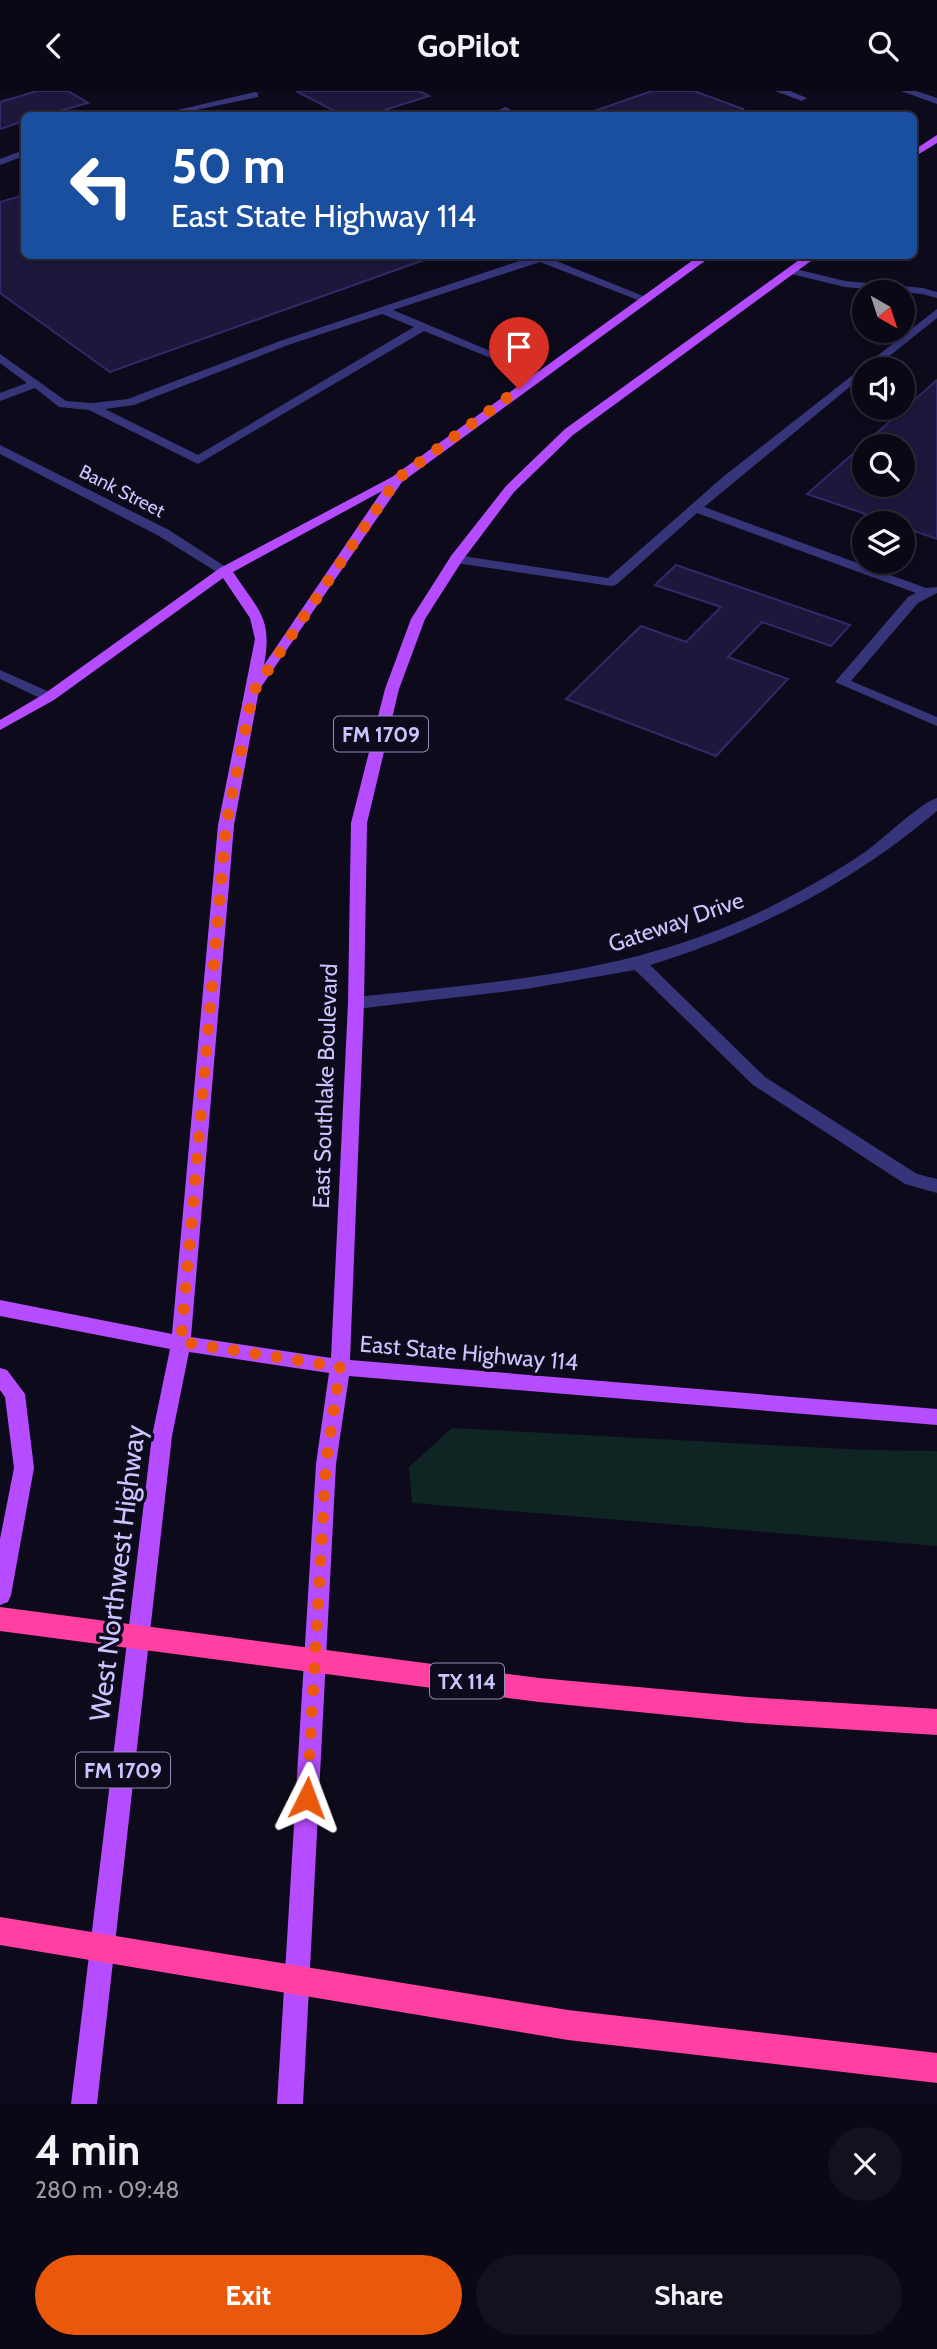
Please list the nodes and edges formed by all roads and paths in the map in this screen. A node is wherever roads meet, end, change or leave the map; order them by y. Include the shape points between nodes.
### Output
1 (780, 91) edge
2 (906, 91) edge
3 (255, 95) dead end
4 (802, 98) dead end
5 (937, 101) edge
6 (506, 110) dead end
7 (175, 112) edge
8 (500, 112) edge
9 (937, 138) edge
10 (917, 152) edge
11 (21, 154) edge
12 (0, 162) edge
13 (535, 259) edge
14 (546, 259) edge
15 (703, 259) edge
16 (808, 259) edge
17 (791, 271) junction
18 (937, 295) edge
19 (647, 300) junction
20 (382, 310) junction
21 (937, 312) edge
22 (421, 328) junction
23 (881, 357) edge
24 (0, 358) edge
25 (539, 374) junction
26 (852, 381) edge
27 (36, 384) junction
28 (0, 397) edge
29 (92, 407) junction
30 (0, 449) edge
31 (397, 479) junction
32 (695, 508) junction
33 (456, 559) junction
34 (225, 571) junction
35 (932, 590) edge
36 (0, 674) edge
37 (253, 692) junction
38 (49, 697) junction
39 (937, 722) edge
40 (0, 726) edge
41 (937, 803) edge
42 (638, 963) junction
43 (356, 1003) junction
44 (937, 1186) edge
45 (0, 1308) edge
46 (181, 1342) junction
47 (340, 1367) junction
48 (0, 1376) edge
49 (937, 1417) edge
50 (0, 1595) edge
51 (0, 1619) edge
52 (937, 1723) edge
53 (0, 1931) edge
54 (937, 2068) edge
55 (84, 2104) edge
56 (290, 2104) edge

1 - 4 street
2 - 5 street
3 - 7 street
6 - 8 street
9 - 10 main road
11 - 12 street
13 - 20 street
14 - 19 street
15 - 19 main road, FM 1709
16 - 17 main road, East Southlake Boulevard / FM 1709
17 - 18 street via 845,284
17 - 33 main road, East Southlake Boulevard / FM 1709 via 569,432 510,489
19 - 25 main road, FM 1709
20 - 22 street
20 - 29 street via 130,402
21 - 23 street
22 - 25 street
22 - 29 street via 198,460
24 - 27 street
25 - 31 main road, FM 1709
26 - 32 street
27 - 28 street
27 - 29 street via 63,404
30 - 34 street, Bank Street via 164,533
31 - 34 main road
31 - 37 main road, FM 1709
32 - 33 street via 611,582
32 - 35 street
33 - 43 main road, East Southlake Boulevard / FM 1709 via 418,619 391,689 359,823
34 - 37 main road via 257,618 262,639
34 - 38 main road
35 - 39 street via 912,600 842,682
36 - 38 street
37 - 46 main road, FM 1709 via 226,825
38 - 40 main road
41 - 42 street, Gateway Drive via 859,865 800,899 725,934
42 - 43 street, Gateway Drive via 545,981
42 - 44 street via 759,1081 911,1179
43 - 47 main road, East Southlake Boulevard / FM 1709
45 - 46 main road, East State Highway 114
46 - 47 main road, East State Highway 114
46 - 55 main road, West Northwest Highway / FM 1709 via 162,1436
47 - 49 main road, East State Highway 114
47 - 56 main road, East Southlake Boulevard / FM 1709 via 326,1464
48 - 50 main road via 15,1394 24,1468
51 - 52 highway, TX 114 via 539,1690
53 - 54 highway via 568,2025

